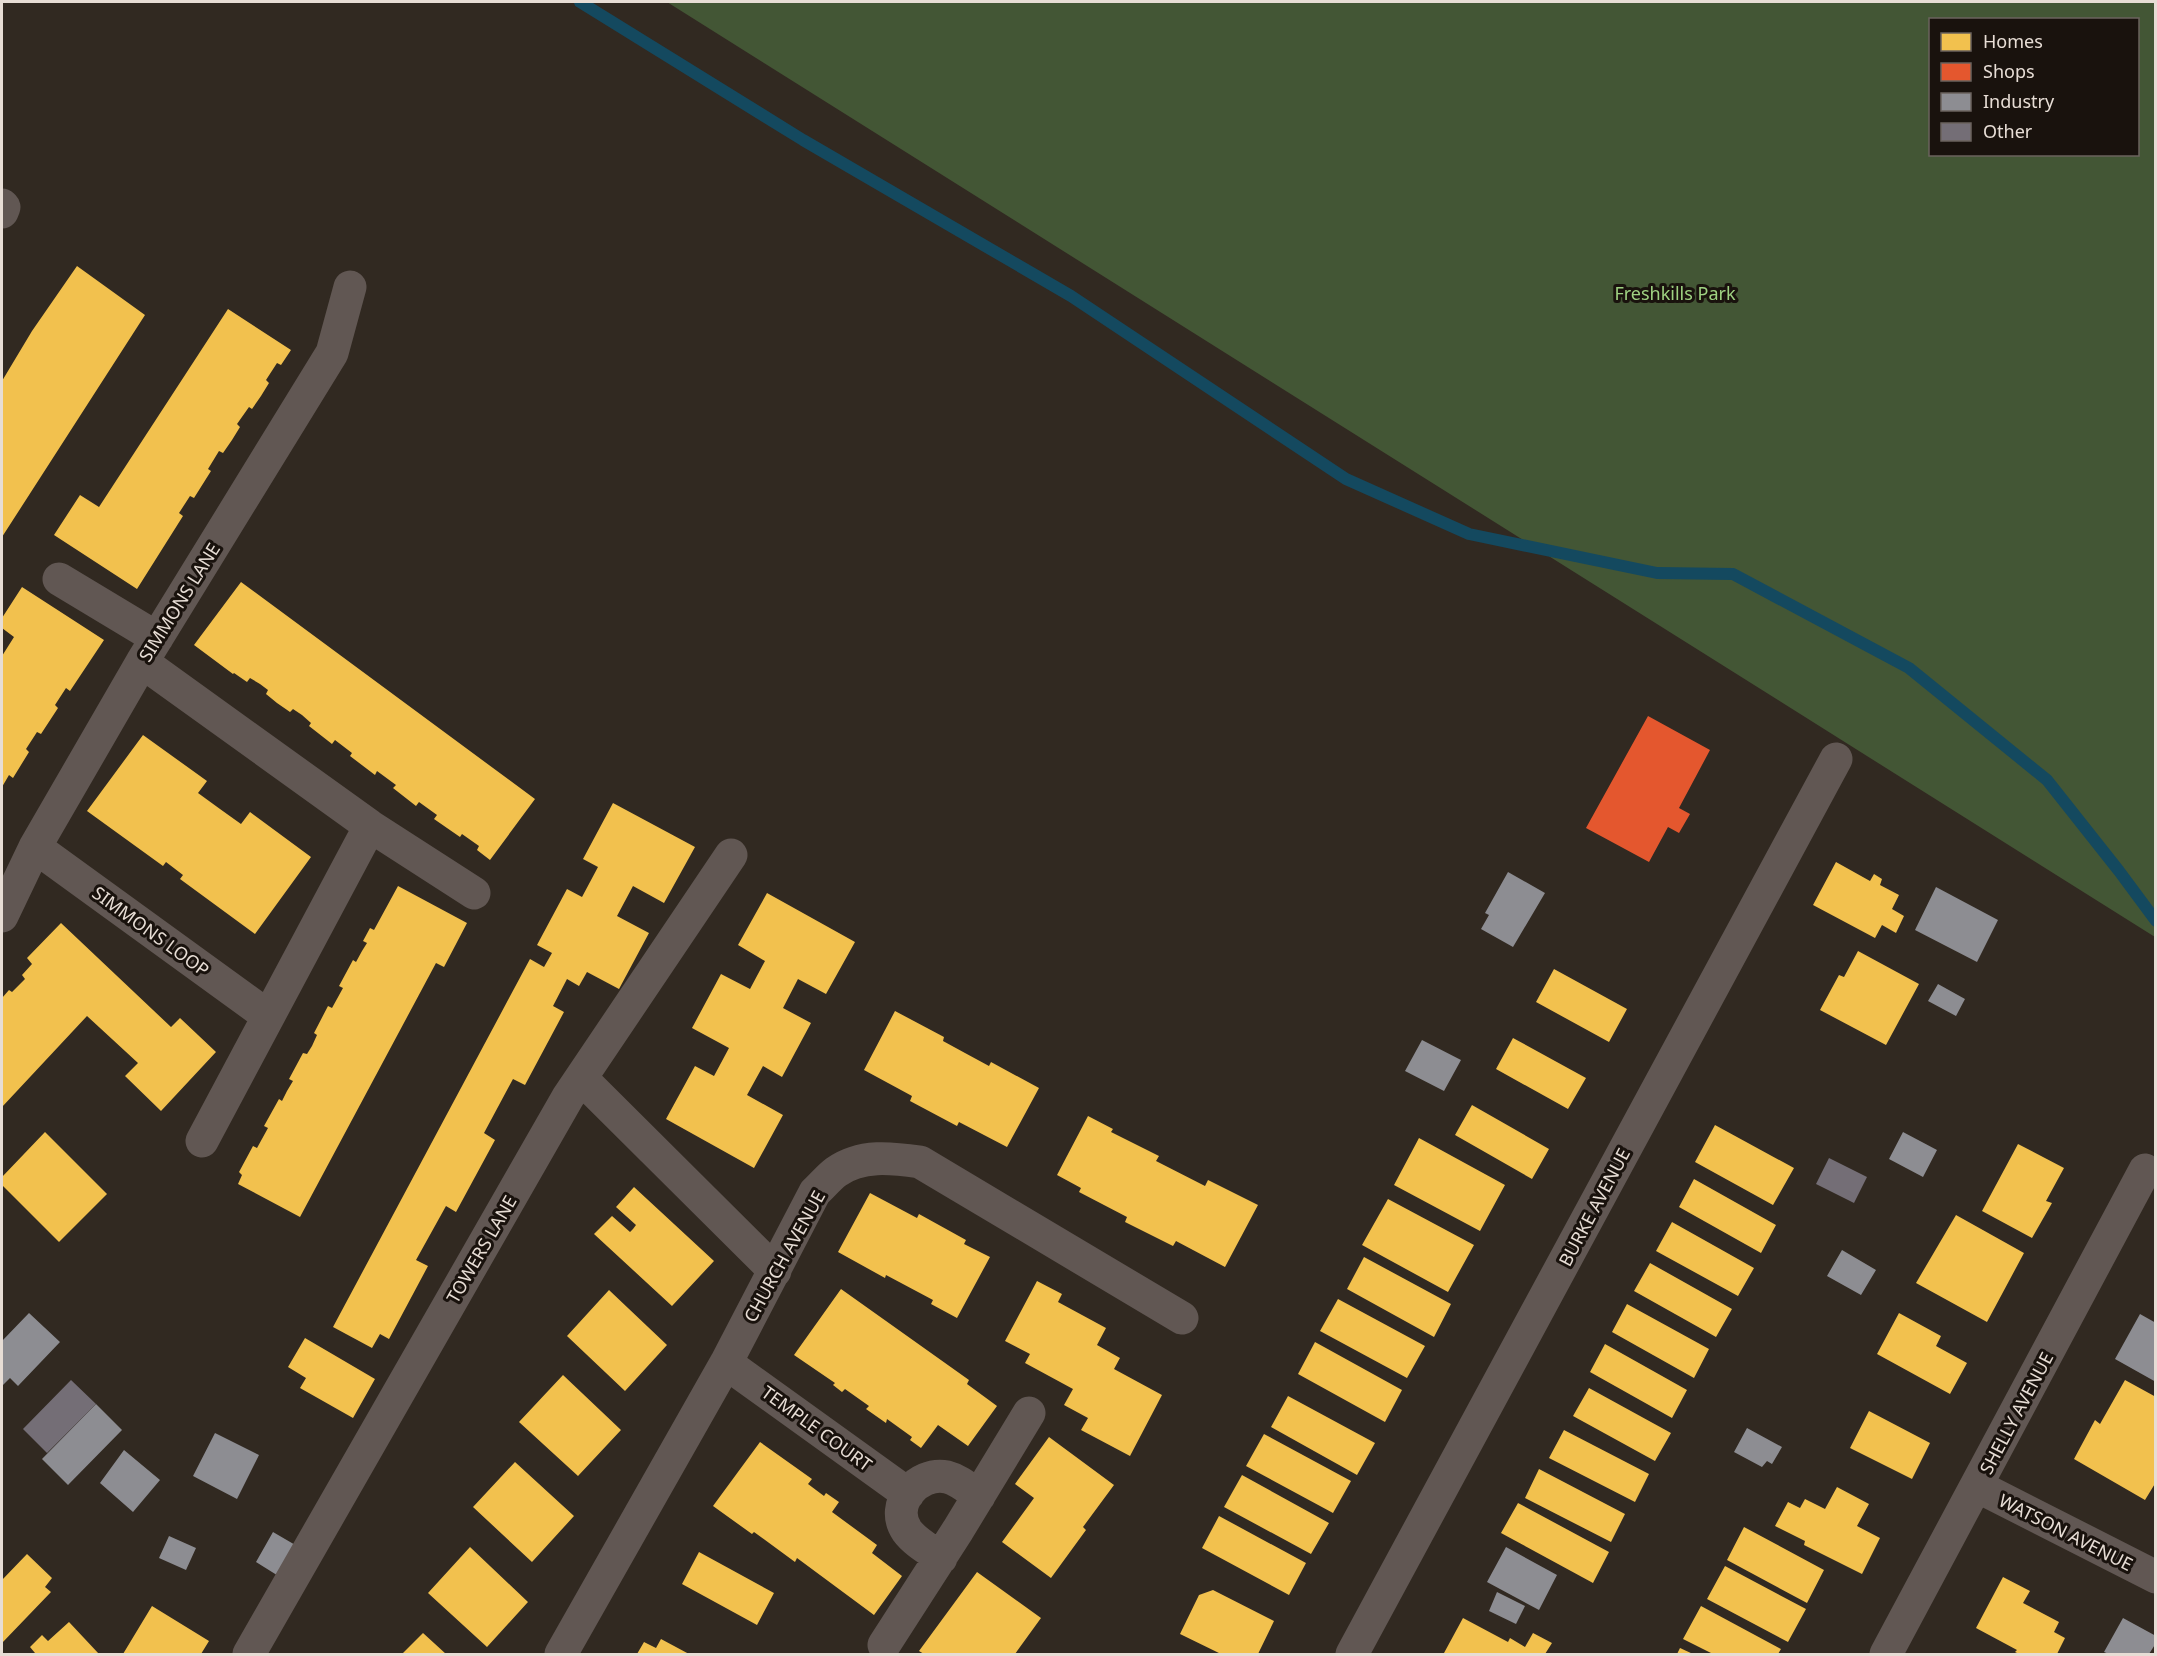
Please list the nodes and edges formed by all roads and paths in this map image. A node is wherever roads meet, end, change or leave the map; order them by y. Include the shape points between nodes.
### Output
1 (2, 205) edge
2 (2, 212) edge
3 (350, 287) dead end
4 (59, 579) dead end
5 (149, 650) junction
6 (1836, 759) dead end
7 (370, 826) junction
8 (35, 847) junction
9 (731, 855) dead end
10 (474, 893) dead end
11 (2, 915) edge
12 (268, 1016) junction
13 (581, 1078) junction
14 (202, 1141) dead end
15 (2145, 1170) dead end
16 (775, 1271) junction
17 (1182, 1318) dead end
18 (726, 1363) junction
19 (1029, 1413) dead end
20 (1977, 1486) junction
21 (908, 1494) junction
22 (979, 1496) junction
23 (940, 1558) junction
24 (2156, 1577) edge
25 (884, 1645) dead end
26 (249, 1654) edge
27 (561, 1654) edge
28 (1352, 1654) edge
29 (1886, 1654) edge

1 - 2 street
3 - 5 street, SIMMONS LANE via 332,353
4 - 5 street
5 - 7 street
5 - 8 street, SIMMONS LANE
6 - 28 street, BURKE AVENUE
7 - 10 street
7 - 12 street
8 - 11 street, SIMMONS LANE
8 - 12 street, SIMMONS LOOP
9 - 13 street, TOWERS LANE
12 - 14 street
13 - 16 street
13 - 26 street, TOWERS LANE
15 - 20 street, SHELLY AVENUE
16 - 17 street, CHURCH AVENUE via 815,1192 837,1171 860,1161 892,1158 920,1162
16 - 18 street, CHURCH AVENUE
18 - 21 street, TEMPLE COURT
18 - 27 street, CHURCH AVENUE
19 - 22 street
20 - 24 street, WATSON AVENUE
20 - 29 street, SHELLY AVENUE
21 - 22 street via 921,1480 933,1476 957,1481
21 - 23 street via 902,1510 906,1530
22 - 23 street
23 - 25 street

